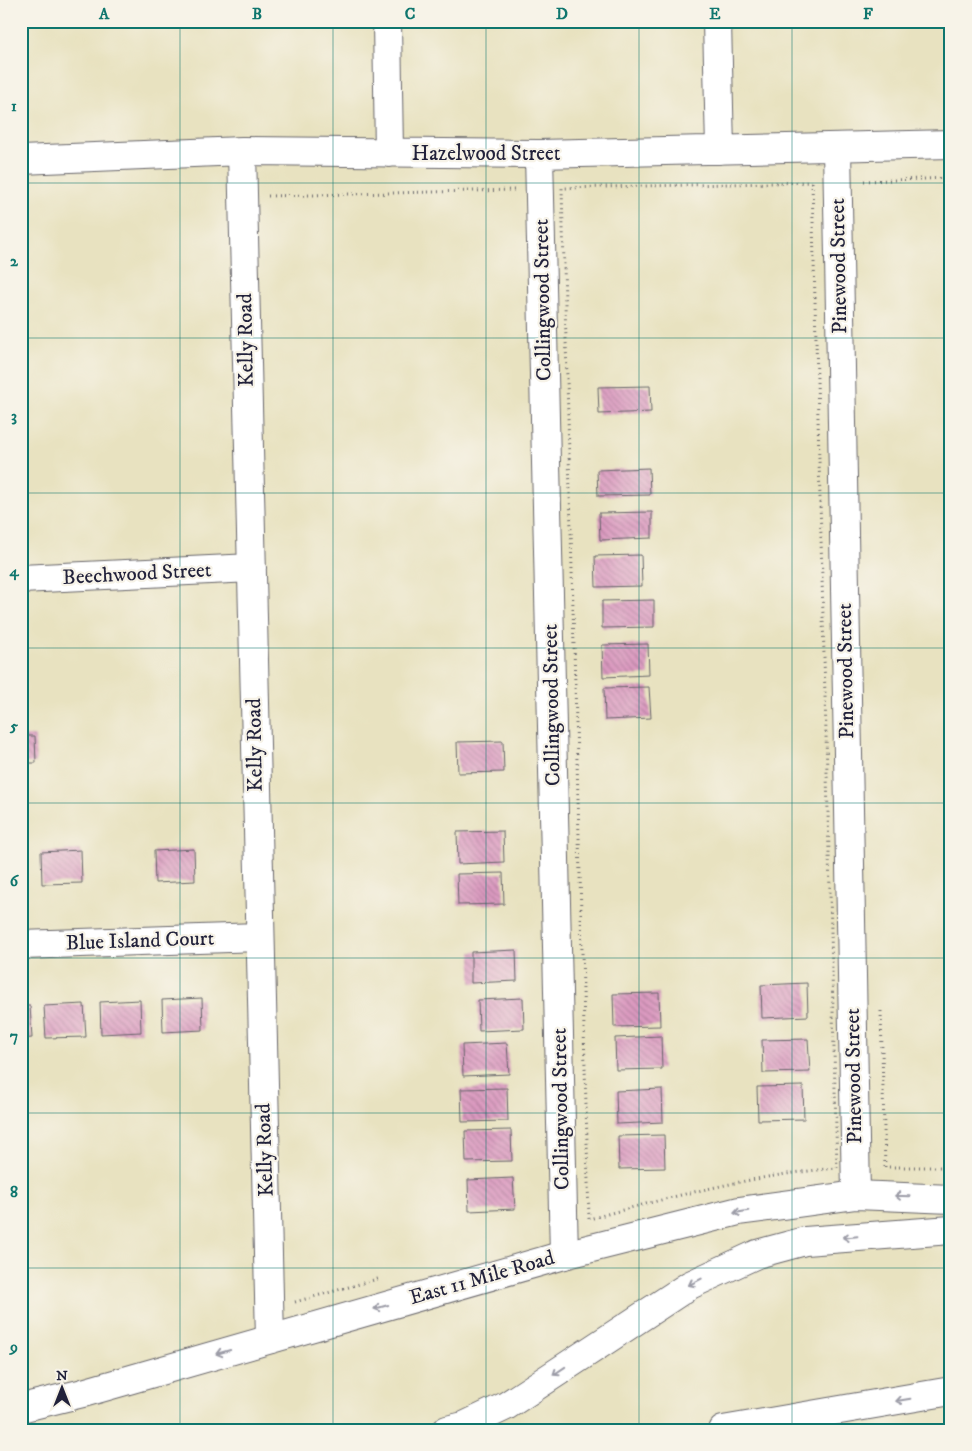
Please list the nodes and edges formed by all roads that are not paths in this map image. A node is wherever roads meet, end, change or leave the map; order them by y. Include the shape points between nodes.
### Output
1 (387, 21) edge
2 (717, 21) edge
3 (951, 144) edge
4 (837, 147) junction
5 (720, 150) junction
6 (242, 151) junction
7 (389, 154) junction
8 (539, 154) junction
9 (21, 160) edge
10 (252, 568) junction
11 (21, 579) edge
12 (259, 937) junction
13 (21, 945) edge
14 (856, 1195) junction
15 (951, 1199) edge
16 (951, 1230) edge
17 (564, 1255) junction
18 (270, 1338) junction
19 (951, 1392) edge
20 (21, 1408) edge
21 (447, 1430) edge
22 (722, 1430) edge

1 - 7 main road
2 - 5 main road
3 - 4 main road, Hazelwood Street
4 - 5 main road, Hazelwood Street
4 - 14 main road, Pinewood Street
5 - 8 main road, Hazelwood Street
6 - 7 main road, Hazelwood Street
6 - 9 main road, Hazelwood Street
6 - 10 main road, Kelly Road
7 - 8 main road, Hazelwood Street
8 - 17 main road, Collingwood Street
10 - 11 main road, Beechwood Street
10 - 12 main road, Kelly Road
12 - 13 main road, Blue Island Court
12 - 18 main road, Kelly Road
15 -> 14 main road, East 11 Mile Road
14 -> 17 main road, East 11 Mile Road via 739,1212
16 -> 21 main road via 805,1241 757,1254 690,1285 506,1406 464,1426
17 -> 18 main road, East 11 Mile Road
18 -> 20 main road, East 11 Mile Road
19 -> 22 main road

